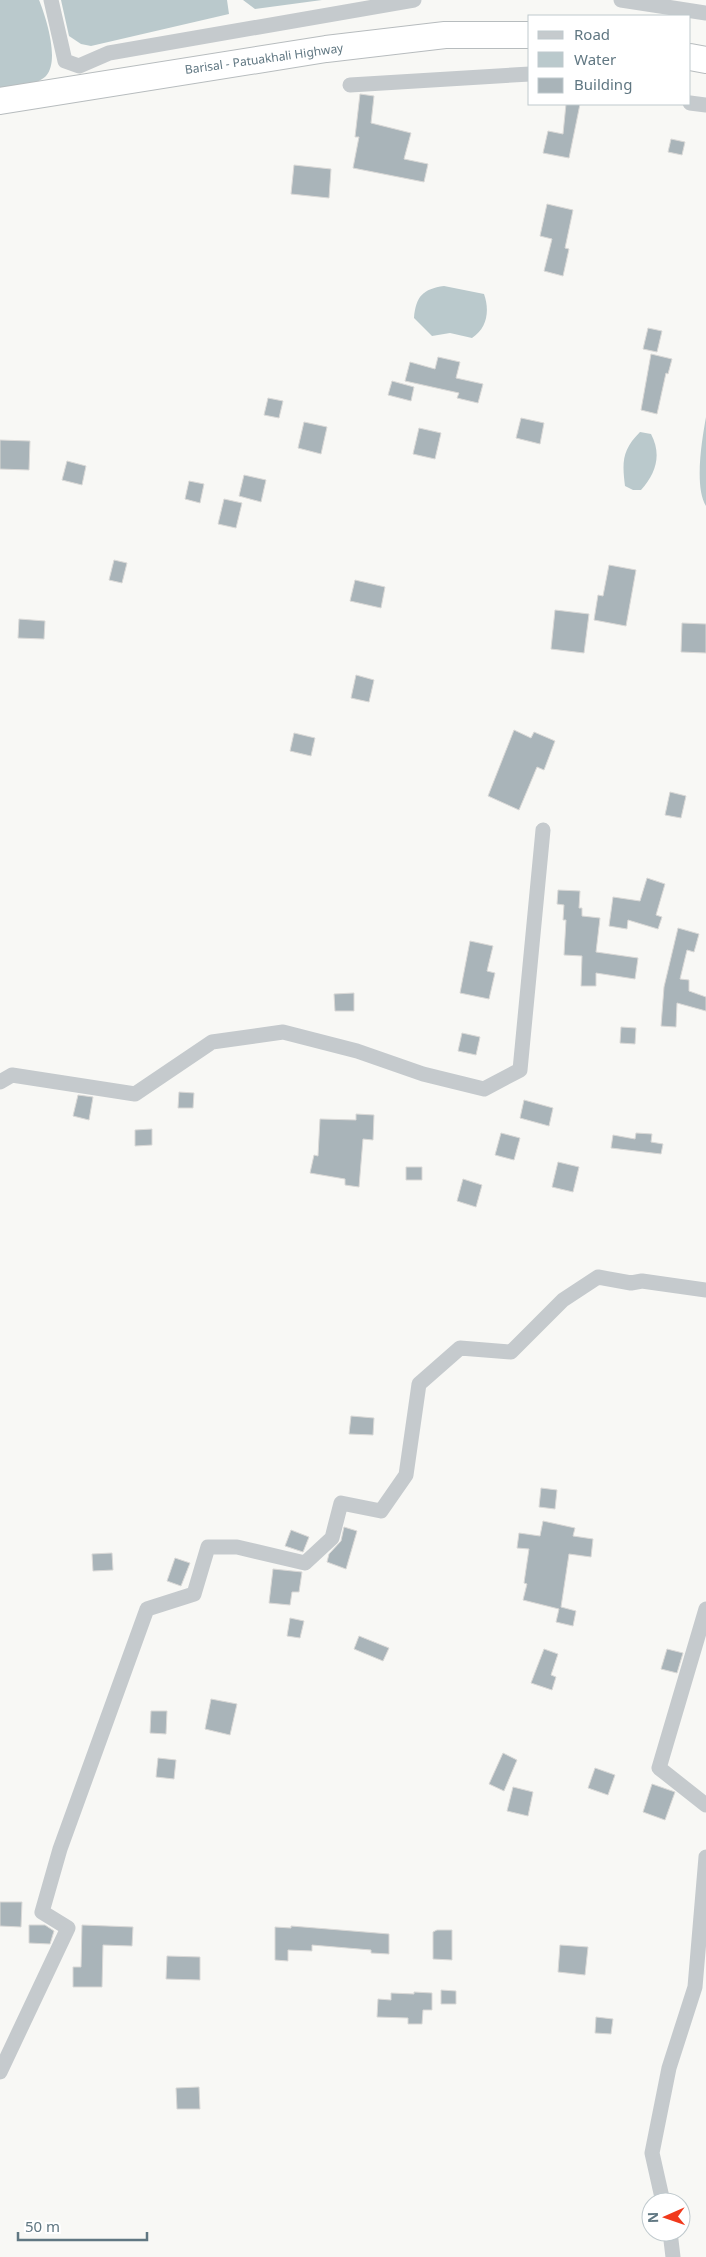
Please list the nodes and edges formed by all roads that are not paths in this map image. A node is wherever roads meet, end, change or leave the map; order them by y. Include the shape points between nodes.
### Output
1 (51, 0) edge
2 (414, 0) edge
3 (621, 0) edge
4 (706, 13) edge
5 (528, 35) edge
6 (691, 57) edge
7 (706, 60) edge
8 (528, 74) edge
9 (350, 85) dead end
10 (0, 101) edge
11 (691, 103) edge
12 (706, 105) edge
13 (543, 830) dead end
14 (0, 1082) edge
15 (706, 1290) edge
16 (706, 1609) edge
17 (706, 1805) edge
18 (706, 1857) edge
19 (0, 2072) edge
20 (661, 2192) edge
21 (671, 2242) edge
22 (673, 2257) edge

1 - 2 street via 65,61 79,66 109,53
3 - 4 street
5 - 10 highway, Barisal - Patuakhali Highway via 445,35 335,48
6 - 7 highway
8 - 9 street
11 - 12 street
13 - 14 street via 520,1070 484,1089 283,1032 212,1042 134,1094 12,1075
15 - 19 street via 642,1281 631,1284 598,1277 563,1300 511,1352 460,1348 420,1384 406,1475 381,1511 340,1503 332,1538 305,1563 237,1547 208,1547 194,1594 147,1609 60,1849 42,1912 68,1928
16 - 17 street via 659,1768
18 - 20 street via 695,1987 669,2068 652,2153
21 - 22 street

